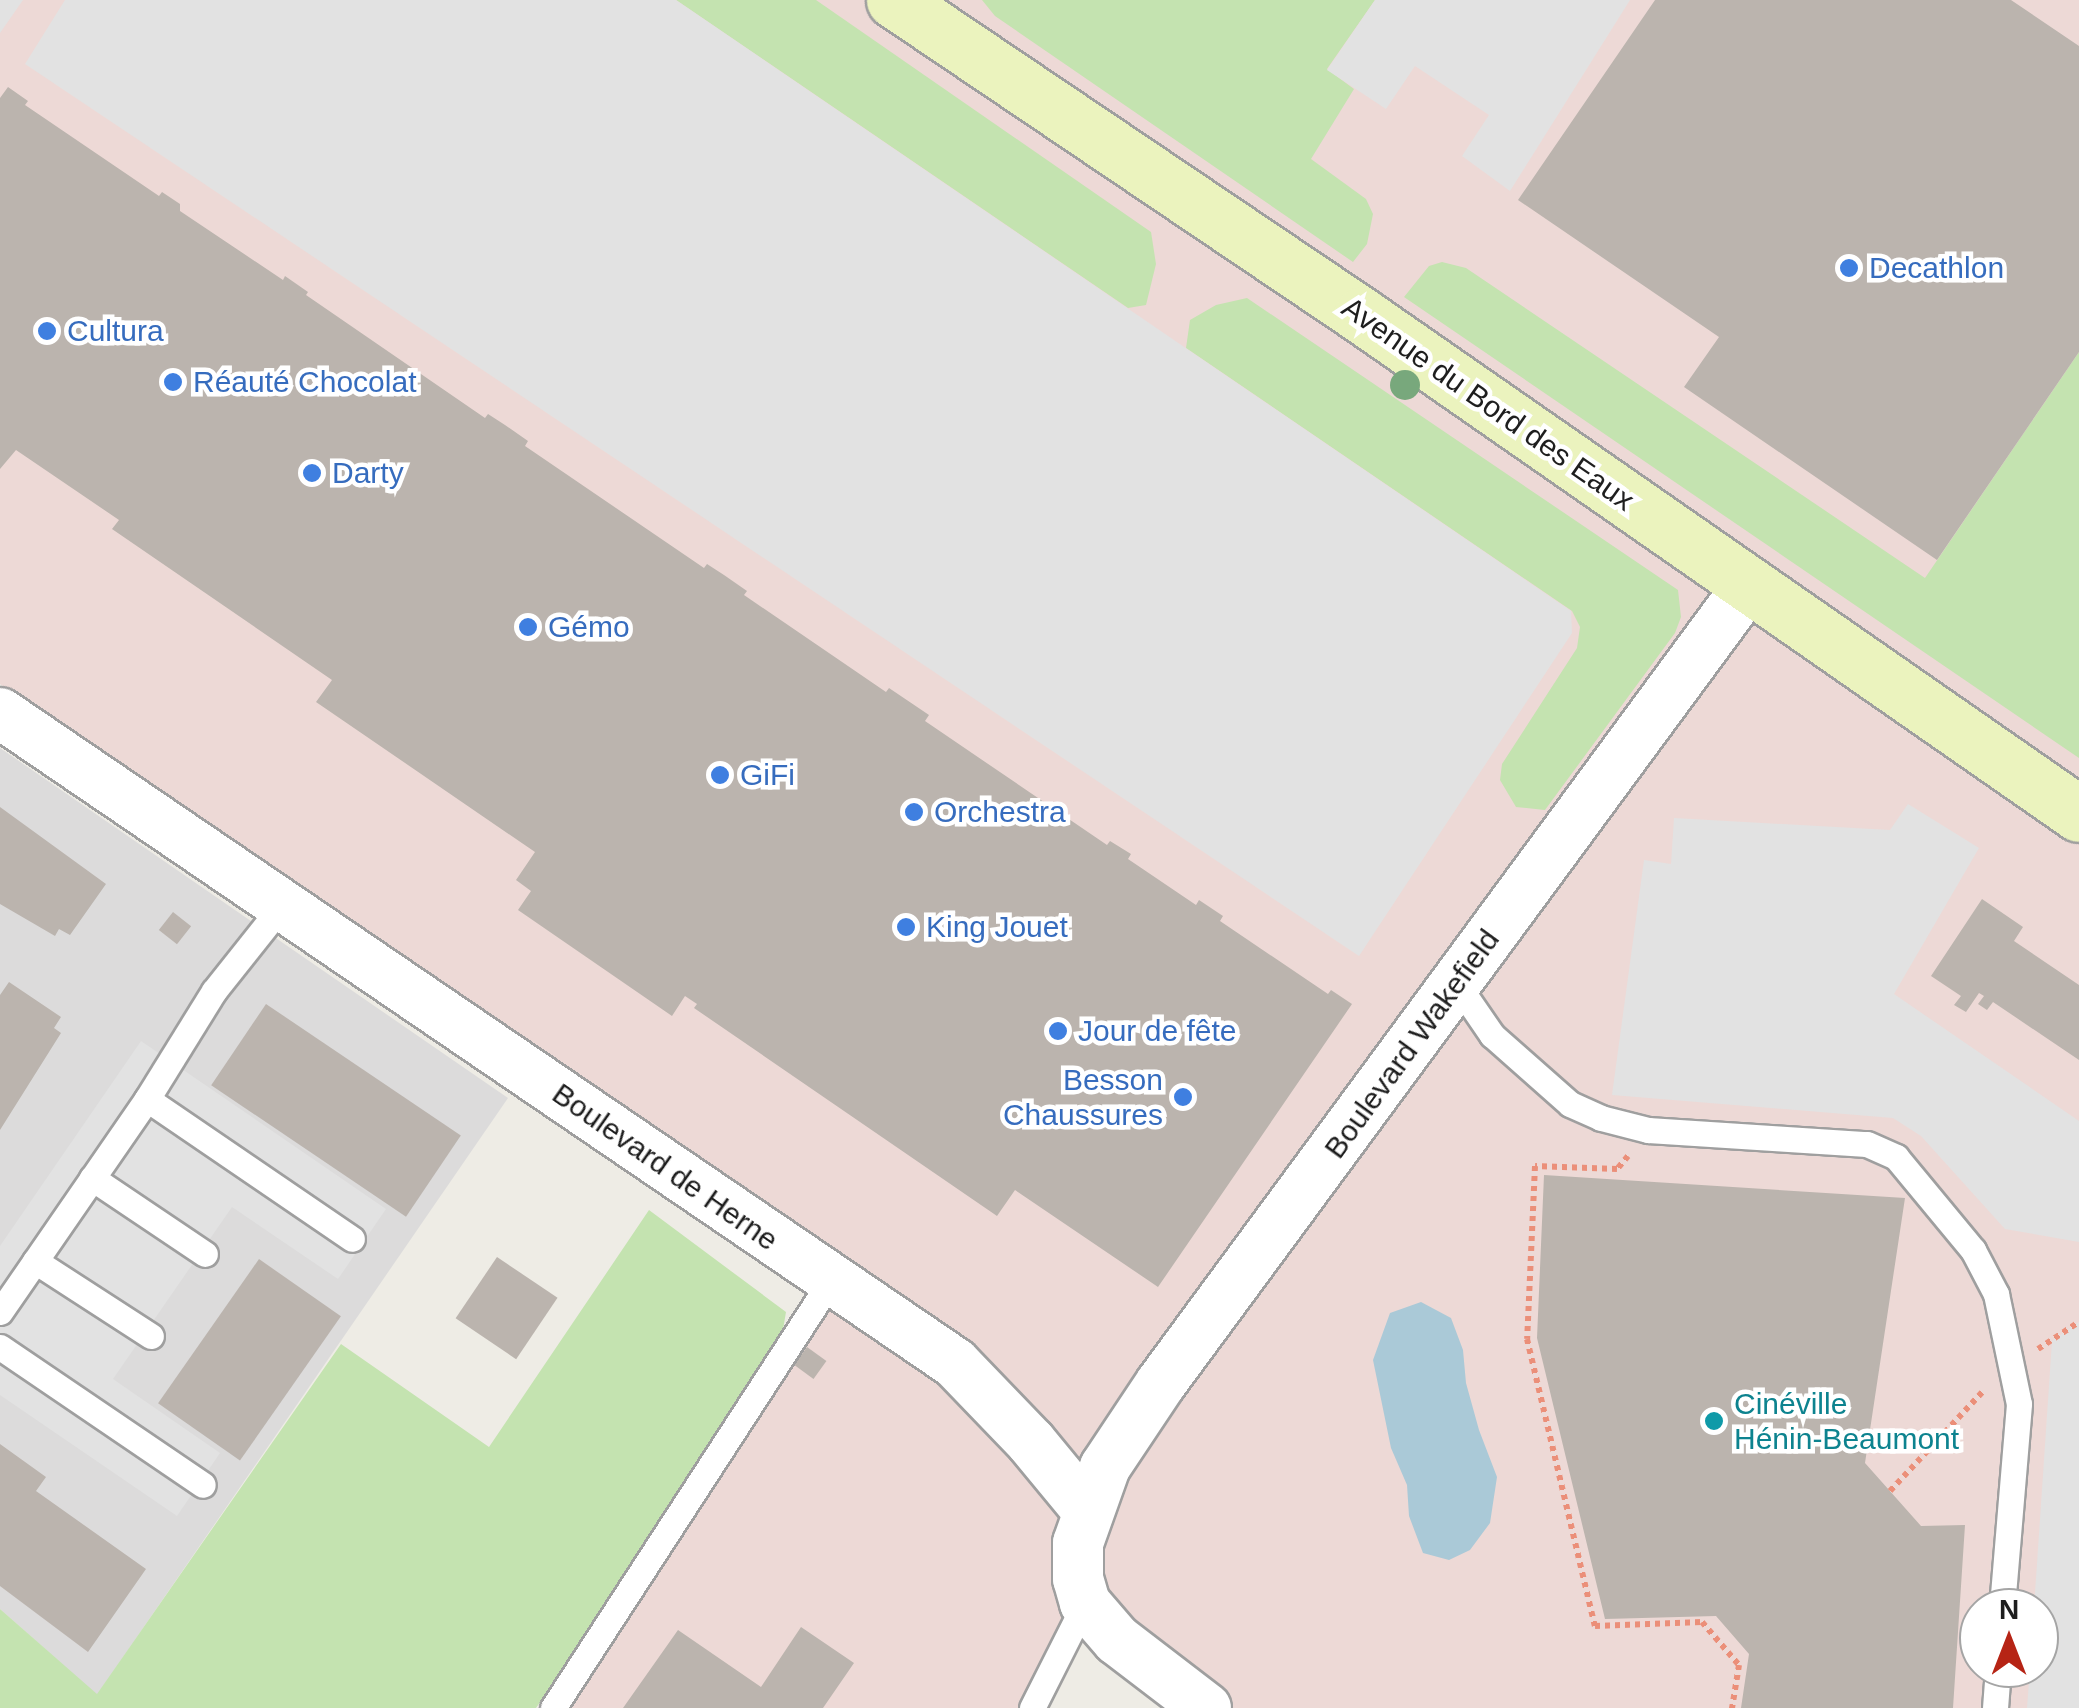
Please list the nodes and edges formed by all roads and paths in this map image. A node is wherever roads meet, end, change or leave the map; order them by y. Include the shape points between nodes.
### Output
1 (917, 9) edge
2 (1749, 585) junction
3 (0, 714) edge
4 (2079, 814) edge
5 (284, 903) junction
6 (1458, 984) junction
7 (147, 1099) junction
8 (1648, 1130) junction
9 (92, 1178) junction
10 (352, 1239) dead end
11 (205, 1254) dead end
12 (35, 1261) junction
13 (830, 1282) junction
14 (0, 1312) edge
15 (2079, 1322) edge
16 (151, 1336) dead end
17 (0, 1347) edge
18 (2008, 1365) junction
19 (203, 1486) dead end
20 (1890, 1492) dead end
21 (1087, 1510) junction
22 (2004, 1588) edge
23 (1085, 1604) junction
24 (554, 1708) edge
25 (1032, 1708) edge
26 (1206, 1708) edge
27 (1732, 1708) edge

1 - 2 street, Avenue du Bord des Eaux
2 - 4 street, Avenue du Bord des Eaux
2 - 6 street, Boulevard Wakefield
3 - 5 street, Boulevard de Herne
5 - 7 lane via 214,991
5 - 13 street, Boulevard de Herne
6 - 8 lane via 1492,1034 1570,1104
6 - 21 street, Boulevard Wakefield via 1130,1426
7 - 9 lane
7 - 10 lane
8 - 18 lane via 1867,1144 1896,1157 1973,1250 1996,1294
8 - 27 path via 1618,1170 1536,1166 1527,1339 1595,1626 1702,1622 1739,1664
9 - 11 lane
9 - 12 lane
12 - 14 lane
12 - 16 lane
13 - 21 street, Boulevard de Herne via 954,1363
13 - 24 lane
15 - 18 path
17 - 19 lane
18 - 20 path
18 - 22 lane via 2019,1404
21 - 23 street via 1078,1543
23 - 25 lane
23 - 26 street via 1116,1640

